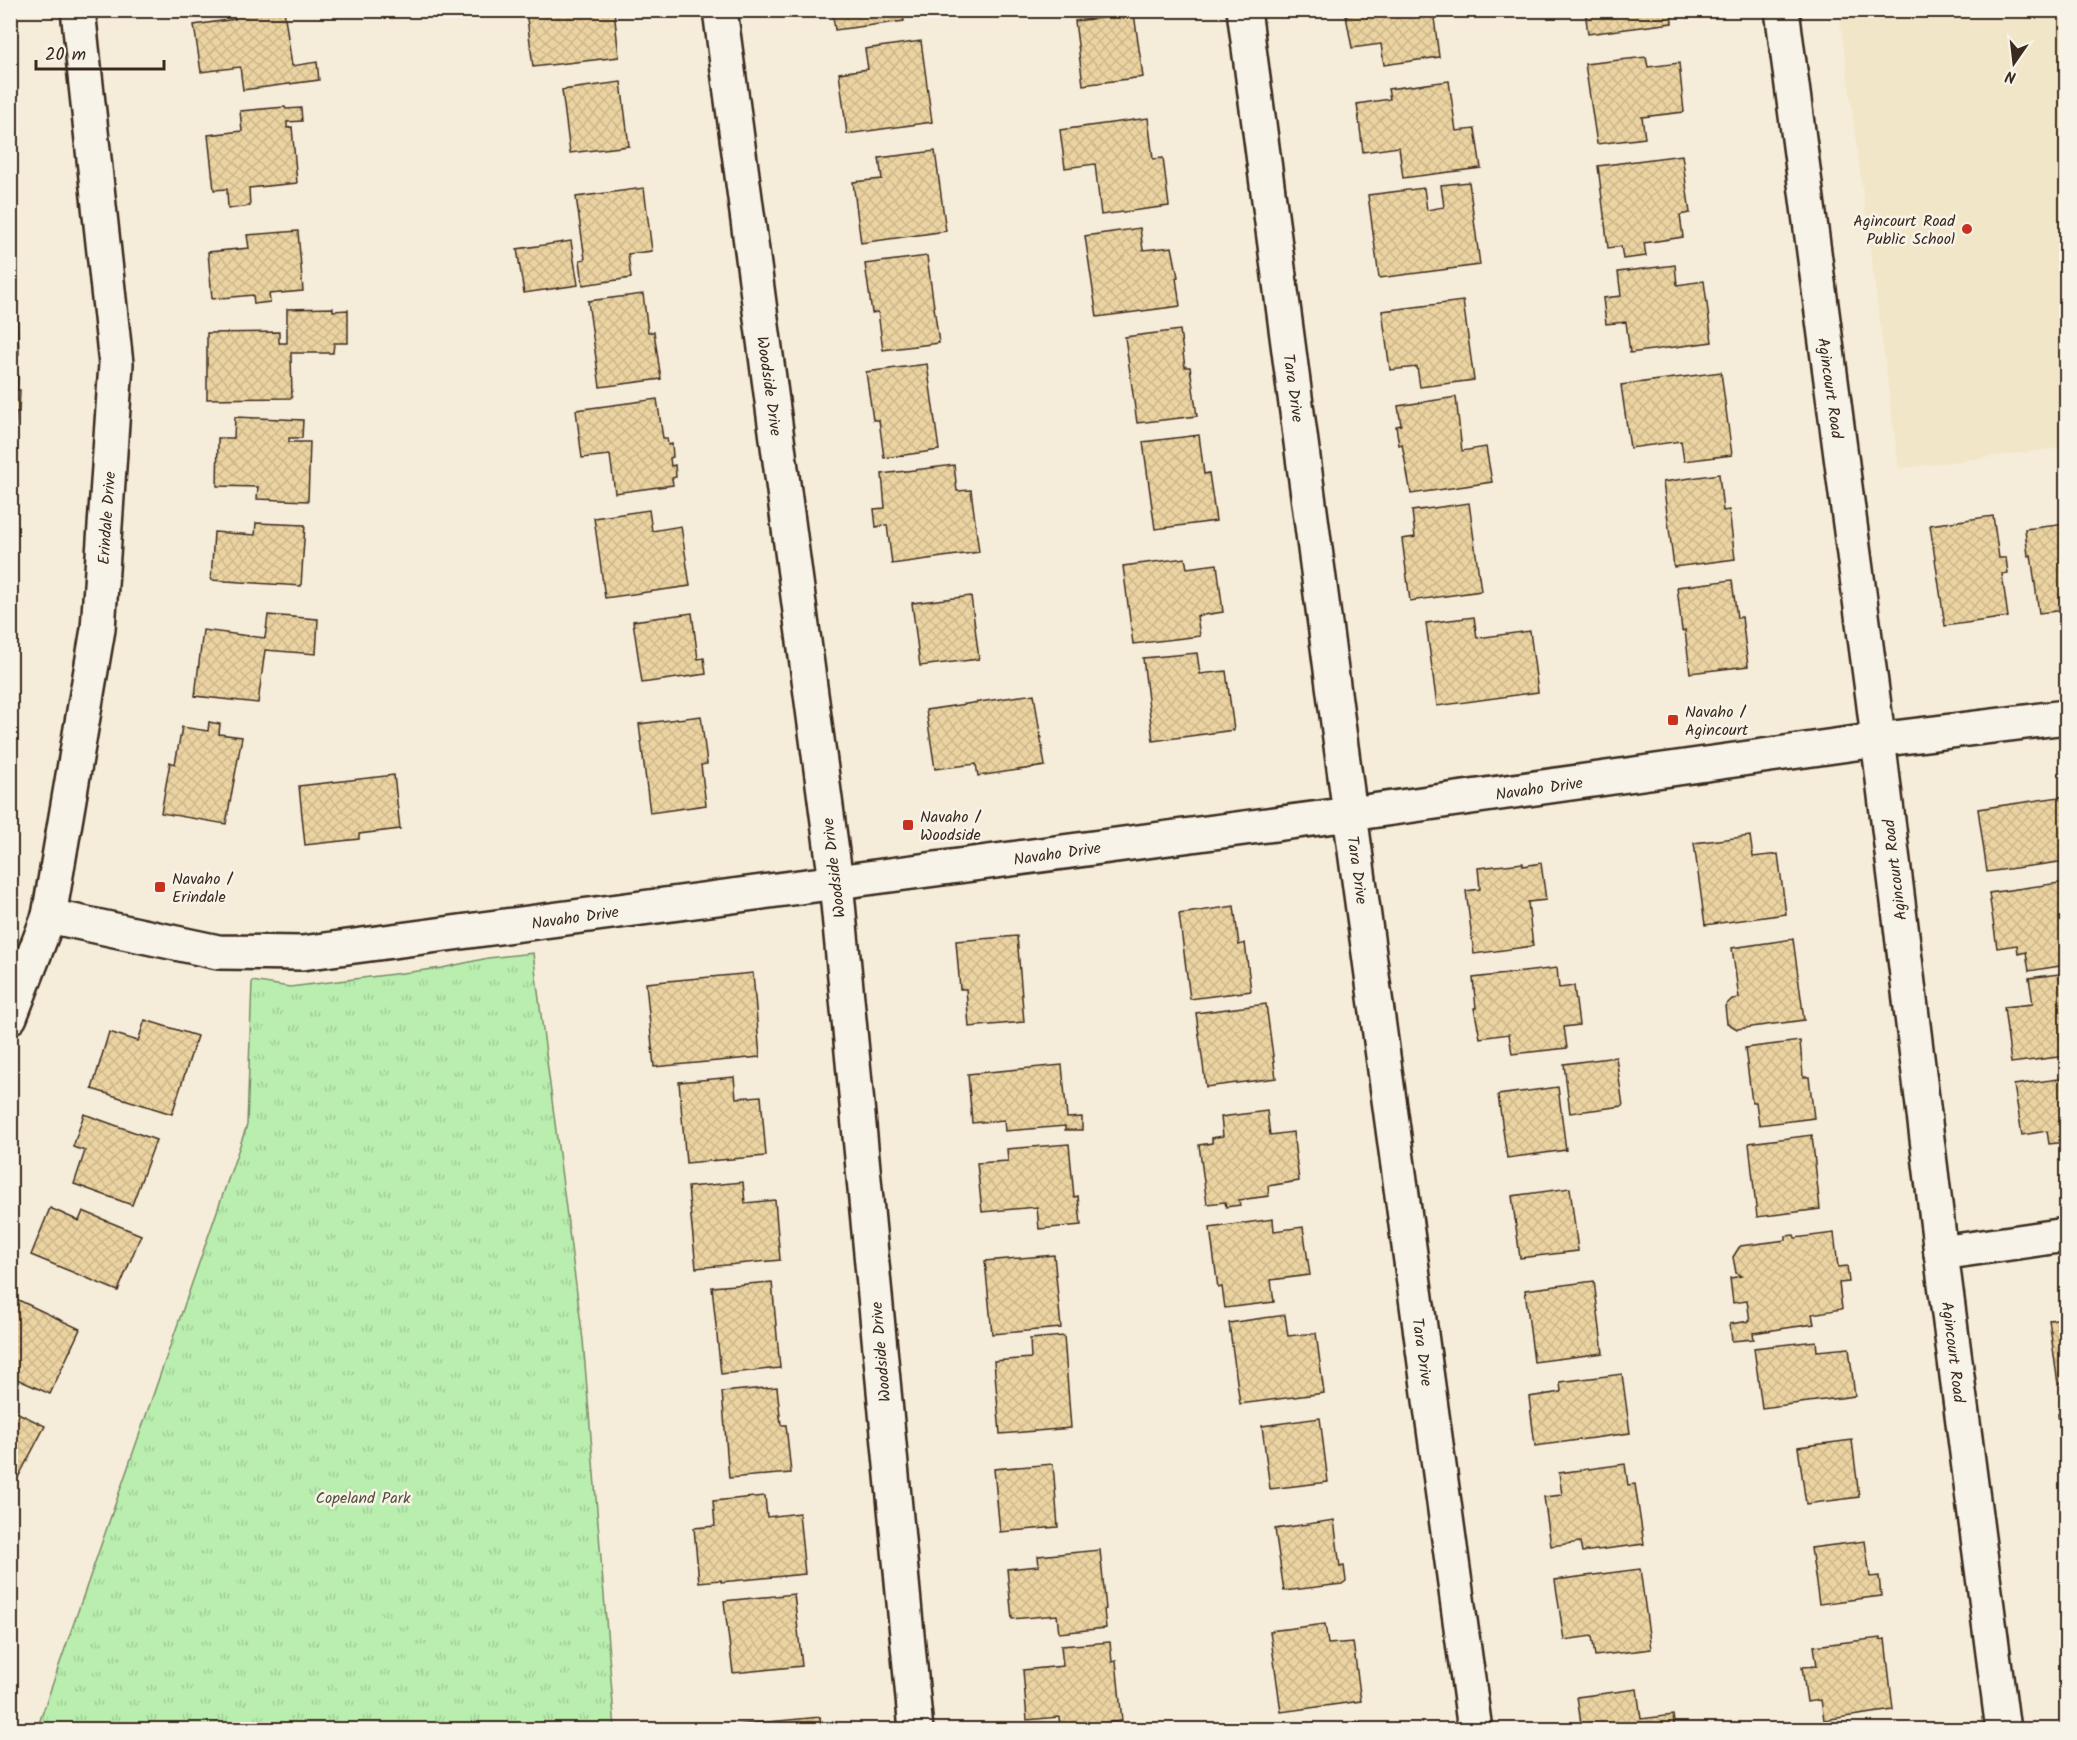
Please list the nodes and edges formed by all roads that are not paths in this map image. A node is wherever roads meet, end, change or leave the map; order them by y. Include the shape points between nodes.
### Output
1 (78, 10) edge
2 (720, 10) edge
3 (1244, 10) edge
4 (1782, 10) edge
5 (2067, 717) edge
6 (1877, 740) junction
7 (1350, 814) junction
8 (836, 882) junction
9 (49, 916) junction
10 (10, 1017) edge
11 (2067, 1234) edge
12 (1941, 1253) junction
13 (916, 1730) edge
14 (1475, 1730) edge
15 (2003, 1730) edge

1 - 9 street, Erindale Drive via 116,364 98,630
2 - 8 street, Woodside Drive
3 - 7 street, Tara Drive
4 - 6 street, Agincourt Road
5 - 6 street, Navaho Drive
6 - 7 street, Navaho Drive
6 - 12 street, Agincourt Road
7 - 8 street, Navaho Drive
7 - 14 street, Tara Drive
8 - 9 street, Navaho Drive via 302,953 219,952
8 - 13 street, Woodside Drive
9 - 10 street, Erindale Drive
11 - 12 street
12 - 15 street, Agincourt Road

